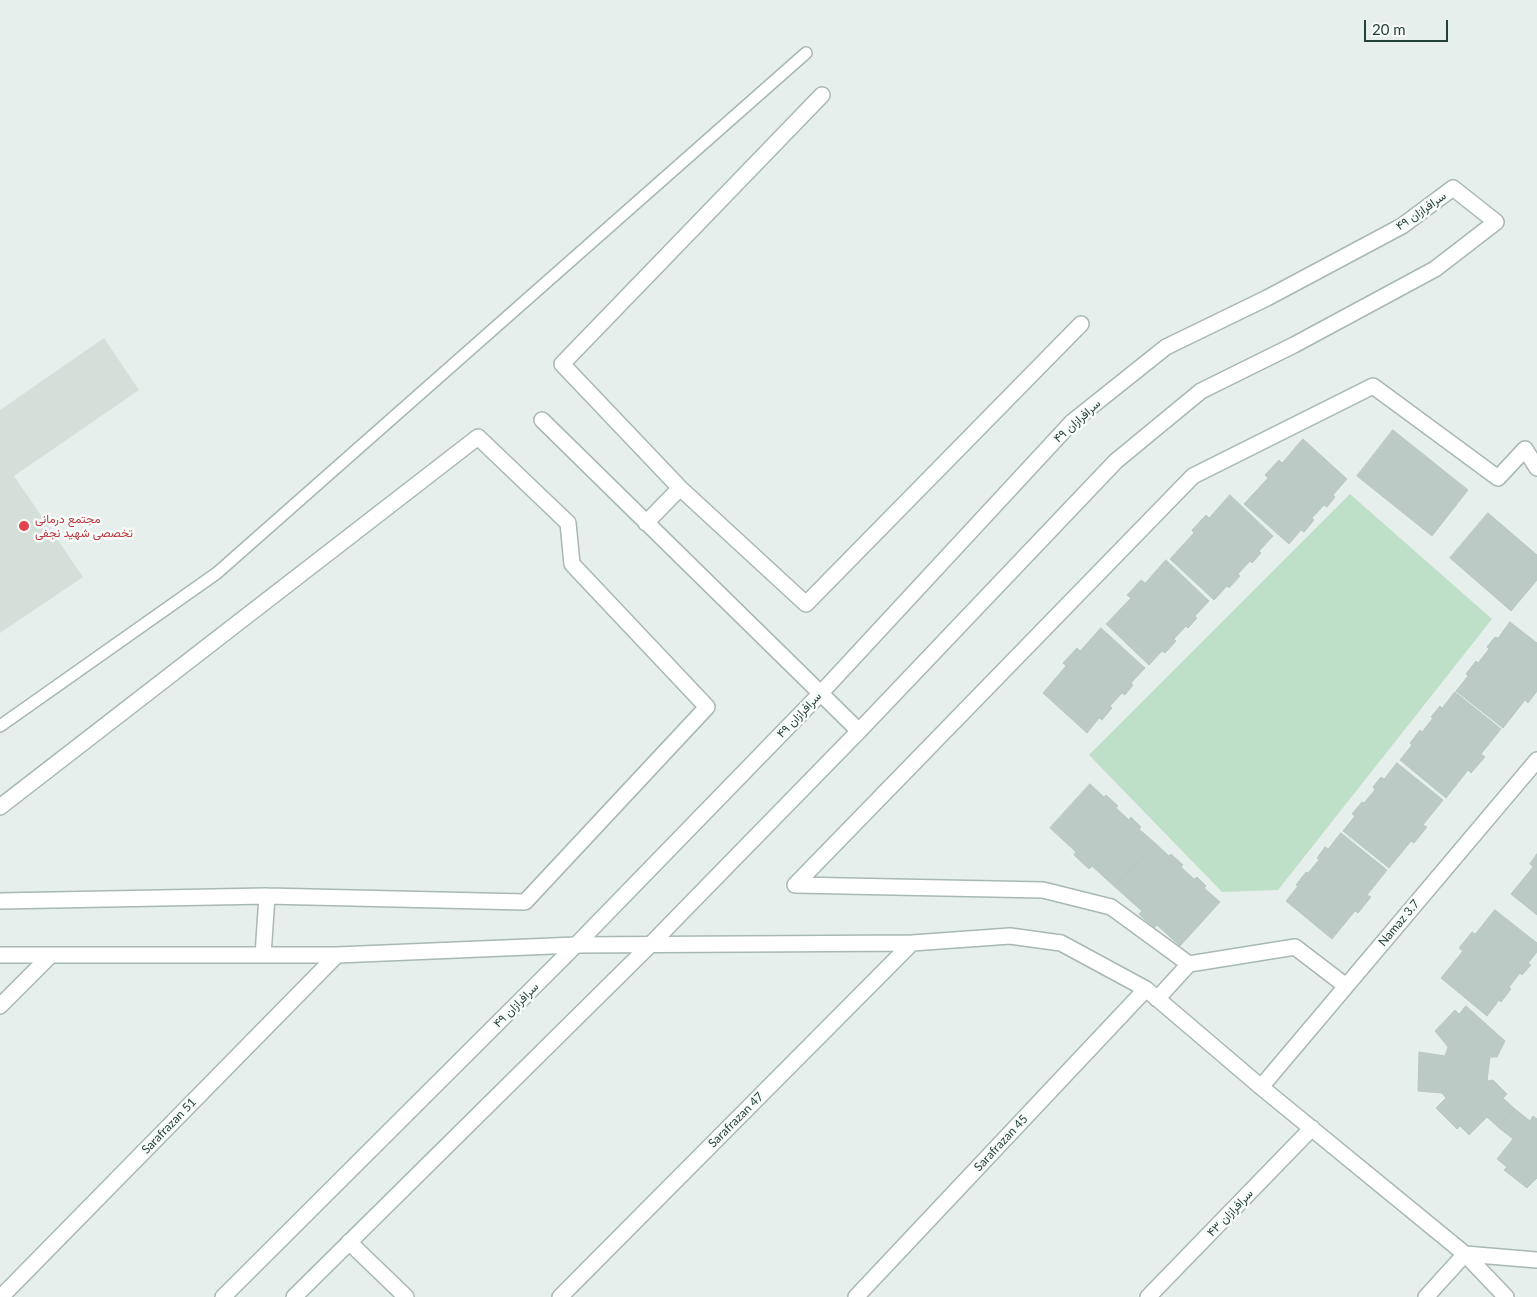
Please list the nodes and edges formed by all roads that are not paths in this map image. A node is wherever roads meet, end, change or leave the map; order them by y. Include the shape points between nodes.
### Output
1 (806, 53) dead end
2 (822, 95) dead end
3 (1081, 324) dead end
4 (542, 420) dead end
5 (1537, 468) edge
6 (680, 488) junction
7 (646, 523) junction
8 (820, 694) junction
9 (0, 726) edge
10 (859, 731) junction
11 (1537, 760) edge
12 (0, 808) edge
13 (267, 896) junction
14 (0, 901) edge
15 (912, 943) junction
16 (576, 945) junction
17 (650, 945) junction
18 (0, 955) edge
19 (51, 955) junction
20 (263, 955) junction
21 (337, 955) junction
22 (1189, 964) junction
23 (1346, 986) junction
24 (1152, 994) junction
25 (0, 1006) edge
26 (1261, 1087) junction
27 (1312, 1128) junction
28 (349, 1242) junction
29 (1465, 1254) junction
30 (1537, 1260) edge
31 (1, 1297) edge
32 (223, 1297) edge
33 (294, 1297) edge
34 (406, 1297) edge
35 (560, 1297) edge
36 (856, 1297) edge
37 (1148, 1297) edge
38 (1426, 1297) edge
39 (1506, 1297) edge

1 - 9 lane via 217,573
2 - 6 street via 562,364
3 - 6 street via 806,604
4 - 7 street
5 - 22 street via 1525,449 1498,478 1373,386 1193,476 795,885 1043,890 1111,906
6 - 7 street
7 - 8 street
8 - 10 street
8 - 10 street, سرافرازان ۴۹ via 1072,422 1166,347 1402,226 1453,188 1496,222 1435,270 1201,391 1116,461
8 - 16 street, سرافرازان ۴۹
10 - 17 street, سرافرازان ۴۹
11 - 23 street, Namaz 3.7
12 - 13 street via 478,437 568,523 572,564 707,707 525,902
13 - 14 street
13 - 20 street
15 - 17 street
15 - 24 street via 1010,936 1061,943
15 - 35 street, Sarafrazan 47
16 - 17 street
16 - 21 street
16 - 32 street, سرافرازان ۴۹
17 - 28 street, سرافرازان ۴۹
18 - 19 street
19 - 20 street
19 - 25 street
20 - 21 street
21 - 31 street, Sarafrazan 51
22 - 23 street via 1295,947
22 - 24 street, Sarafrazan 45
23 - 26 street, Namaz 3.7
24 - 26 street
24 - 36 street, Sarafrazan 45
26 - 27 street
27 - 29 street
27 - 37 street, سرافرازان ۴۳
28 - 33 street, سرافرازان ۴۹
28 - 34 street
29 - 30 street
29 - 38 street
29 - 39 street

